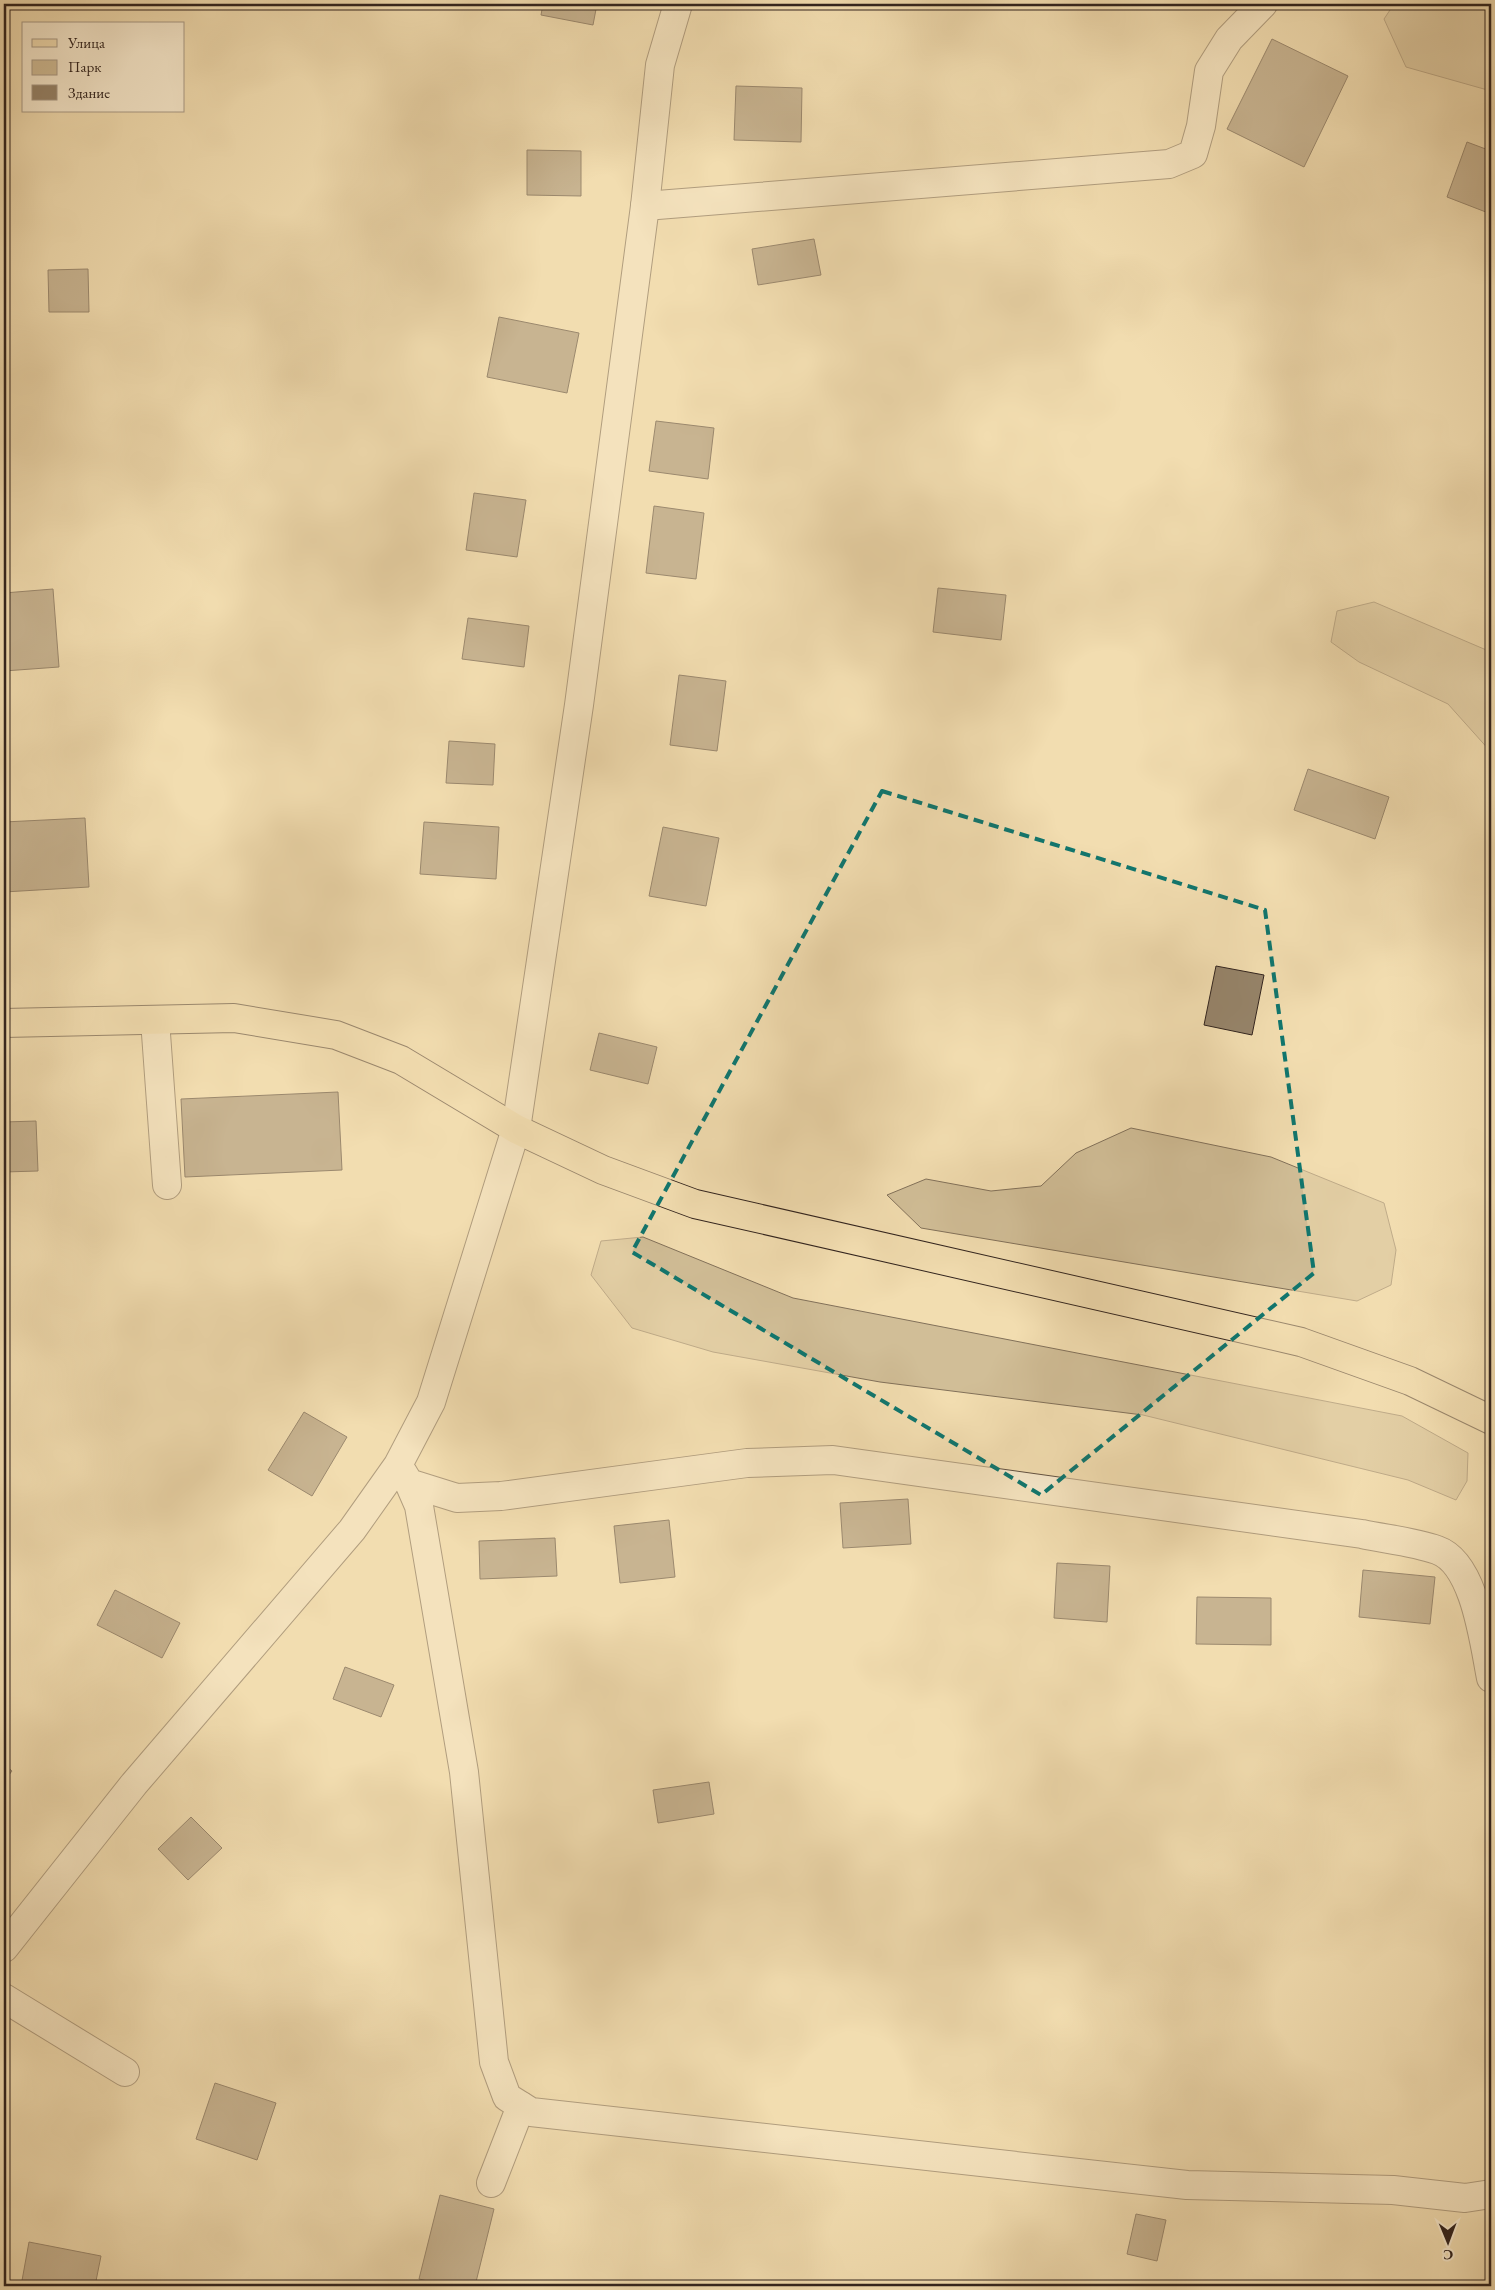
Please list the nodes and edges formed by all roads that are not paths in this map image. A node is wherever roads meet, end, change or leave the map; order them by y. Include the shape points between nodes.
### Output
1 (678, 4) edge
2 (1263, 4) edge
3 (645, 206) junction
4 (155, 1020) junction
5 (4, 1023) edge
6 (516, 1129) junction
7 (167, 1185) dead end
8 (1491, 1420) edge
9 (403, 1474) junction
10 (1491, 1678) edge
11 (4, 1948) edge
12 (4, 1998) edge
13 (125, 2072) dead end
14 (521, 2106) junction
15 (491, 2183) dead end
16 (1491, 2194) edge

1 - 3 street via 660,66
2 - 3 street via 1230,39 1209,71 1201,126 1193,154 1169,164
3 - 6 street via 579,705
4 - 5 main road
4 - 6 main road via 234,1018 336,1035 401,1060
4 - 7 street
6 - 8 main road via 603,1170 695,1204 1301,1342 1410,1381
6 - 9 street via 431,1402
9 - 10 street via 457,1498 502,1496 747,1463 833,1460 1362,1534 1438,1550 1460,1568 1476,1604
9 - 11 street via 134,1784
9 - 14 street via 419,1506 464,1772 494,2062 507,2097
12 - 13 street
14 - 15 street
14 - 16 street via 531,2112 1188,2185 1393,2190 1465,2198

